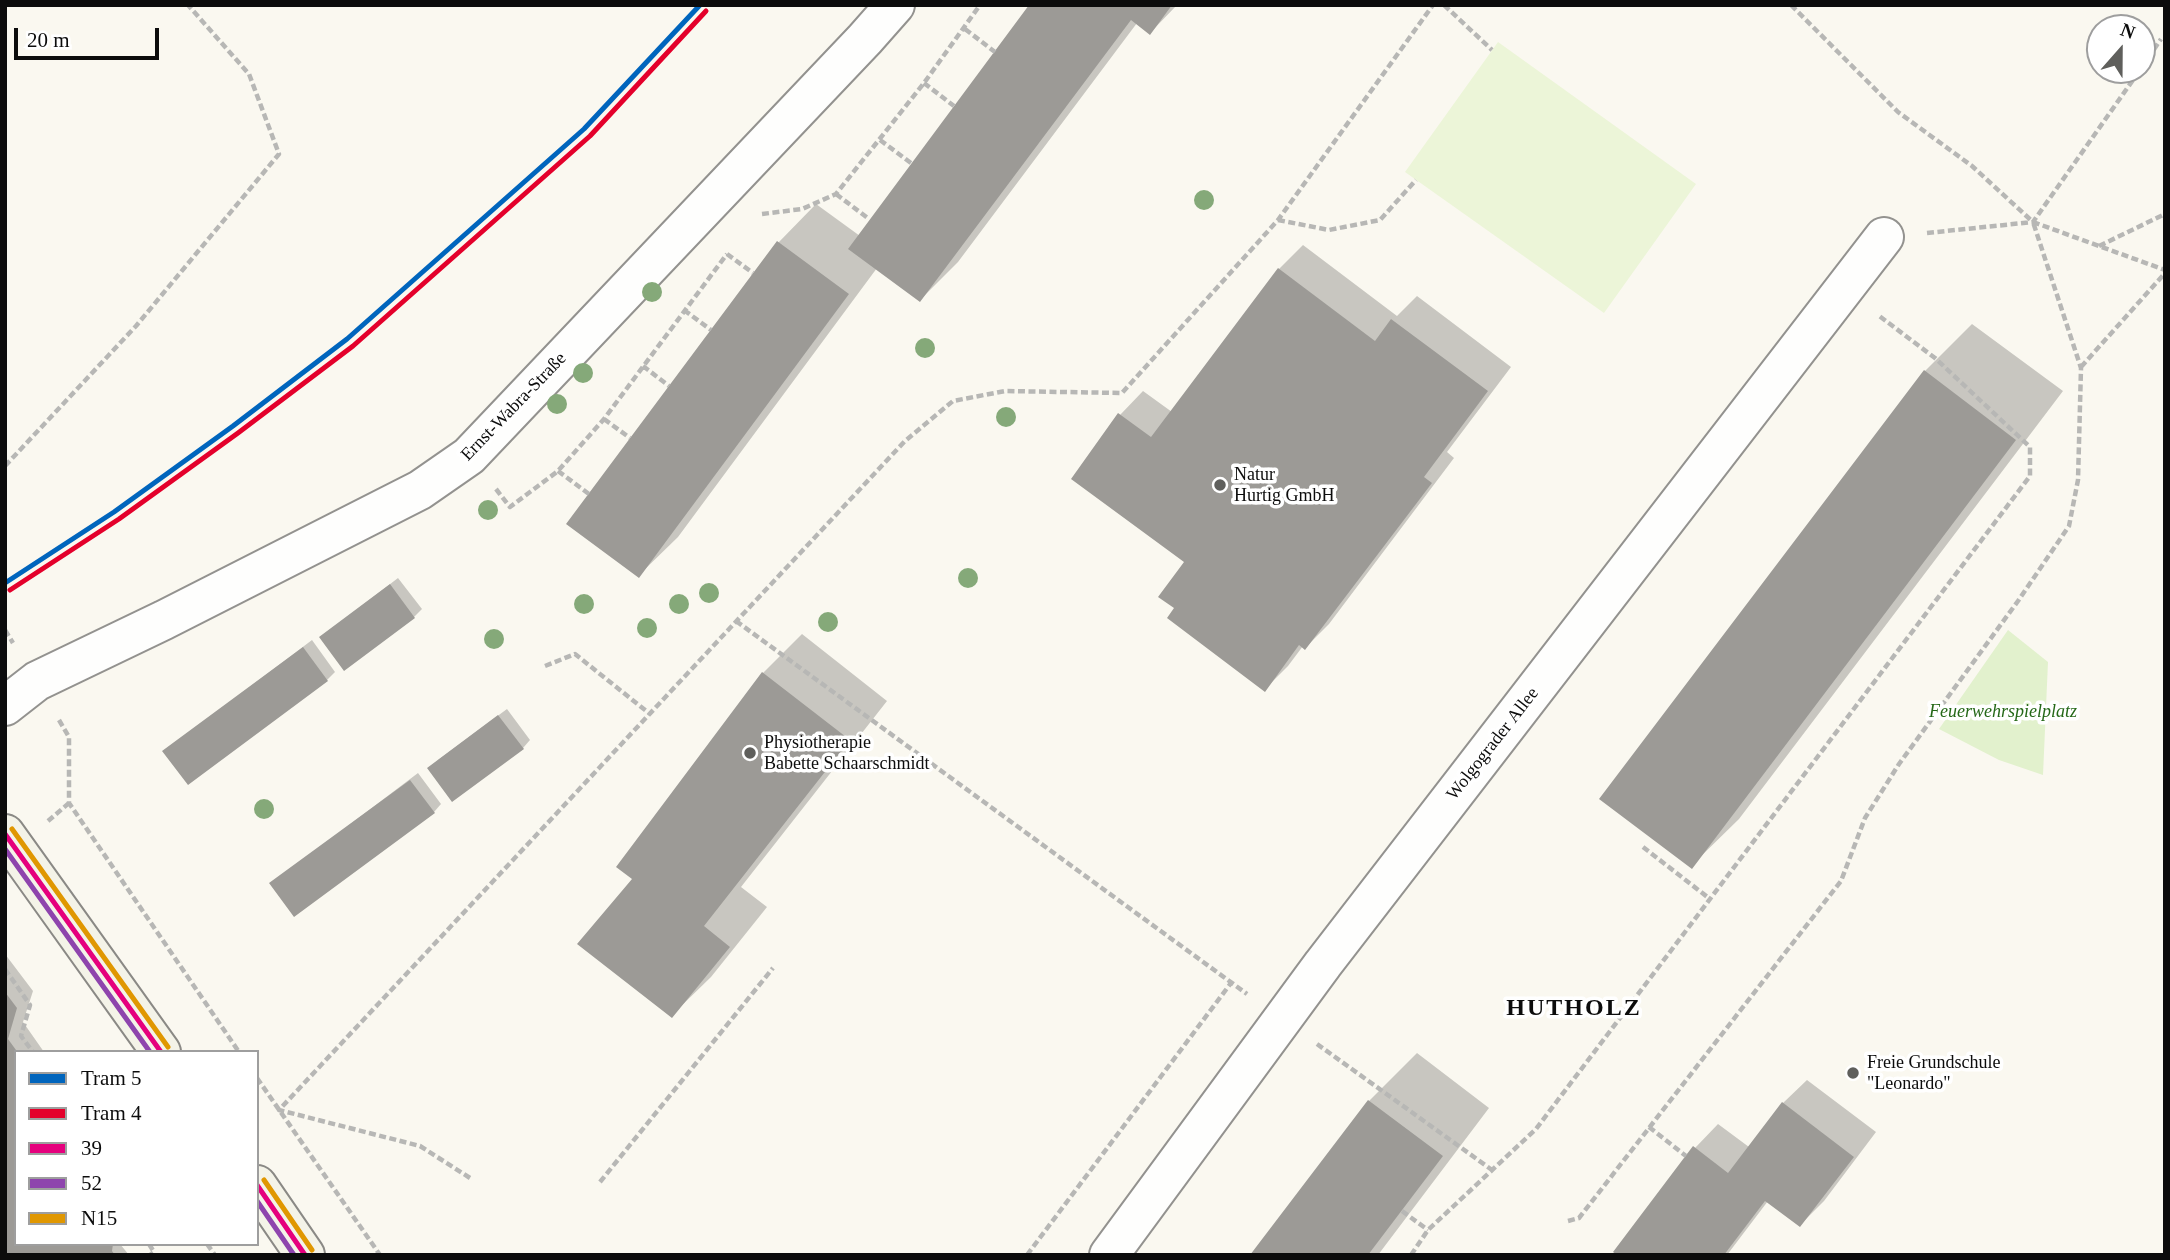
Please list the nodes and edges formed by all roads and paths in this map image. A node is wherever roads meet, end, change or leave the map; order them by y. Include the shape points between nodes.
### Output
1 (894, 5) edge
2 (980, 5) edge
3 (1433, 5) edge
4 (1444, 5) edge
5 (1791, 5) edge
6 (190, 6) edge
7 (964, 29) junction
8 (2161, 39) dead end
9 (2156, 46) edge
10 (1492, 50) dead end
11 (995, 52) dead end
12 (924, 83) junction
13 (2130, 84) edge
14 (954, 106) dead end
15 (880, 140) junction
16 (911, 163) dead end
17 (1416, 180) dead end
18 (725, 186) junction
19 (836, 194) junction
20 (2165, 214) edge
21 (869, 219) dead end
22 (1278, 220) junction
23 (2033, 222) junction
24 (1884, 237) joint
25 (734, 244) dead end
26 (2098, 247) junction
27 (727, 254) junction
28 (2165, 272) edge
29 (753, 273) dead end
30 (1844, 289) junction
31 (684, 310) junction
32 (711, 330) dead end
33 (643, 366) junction
34 (2081, 368) junction
35 (669, 386) dead end
36 (604, 419) junction
37 (630, 438) dead end
38 (469, 456) junction
39 (5, 466) edge
40 (558, 471) junction
41 (589, 494) dead end
42 (736, 621) junction
43 (5, 630) edge
44 (545, 666) dead end
45 (37, 681) junction
46 (5, 706) edge
47 (650, 714) junction
48 (5, 834) edge
49 (1643, 847) dead end
50 (1710, 899) junction
51 (773, 968) dead end
52 (5, 969) edge
53 (1231, 983) junction
54 (1282, 1020) junction
55 (32, 1050) edge
56 (160, 1050) edge
57 (238, 1050) edge
58 (259, 1081) edge
59 (279, 1110) junction
60 (1649, 1127) junction
61 (1686, 1156) dead end
62 (1492, 1170) junction
63 (470, 1178) dead end
64 (600, 1182) dead end
65 (259, 1188) edge
66 (1402, 1211) dead end
67 (1568, 1222) dead end
68 (1428, 1230) junction
69 (305, 1255) edge
70 (380, 1255) edge
71 (1027, 1255) edge
72 (1109, 1255) edge
73 (1411, 1255) edge

1 - 18 street, Ernst-Wabra-Straße
2 - 7 path
3 - 22 path
4 - 10 path
5 - 23 path via 1898,112 1972,166
6 - 39 path via 249,75 279,154 136,326
7 - 11 path
7 - 12 path
8 - 9 path
12 - 14 path
12 - 15 path
13 - 23 path
15 - 16 path
15 - 19 path
17 - 22 path via 1380,220 1328,230
18 - 19 path via 755,216 802,209
18 - 38 street, Ernst-Wabra-Straße
19 - 21 path
20 - 26 path
22 - 42 path via 1122,393 1005,391 953,401 905,441
23 - 24 path
23 - 26 path
23 - 34 path
24 - 30 street, Wolgograder Allee
25 - 27 path
26 - 28 path
27 - 29 path
27 - 31 path
28 - 34 path
30 - 50 path via 1934,358 2029,447 2030,476
30 - 54 street, Wolgograder Allee
31 - 32 path
31 - 33 path
33 - 35 path
33 - 36 path
34 - 60 path via 2078,480 2069,526 1899,764 1865,818 1840,881
36 - 37 path
36 - 40 path
38 - 40 path via 510,507
38 - 45 street, Ernst-Wabra-Straße via 420,490
40 - 41 path
42 - 47 path
42 - 53 path
43 - 45 path
44 - 47 path via 575,654
45 - 46 street, Ernst-Wabra-Straße
45 - 57 path via 69,737 69,803
47 - 59 path
48 - 56 main road
49 - 50 path
50 - 62 path via 1536,1129
51 - 64 path
52 - 55 path via 30,1004 21,1036
53 - 54 path
53 - 71 path
54 - 62 path
54 - 72 street, Wolgograder Allee
58 - 59 path
59 - 63 path via 420,1146
59 - 70 path
60 - 61 path
60 - 67 path via 1579,1218
62 - 68 path
65 - 69 main road
66 - 68 path
68 - 73 path

